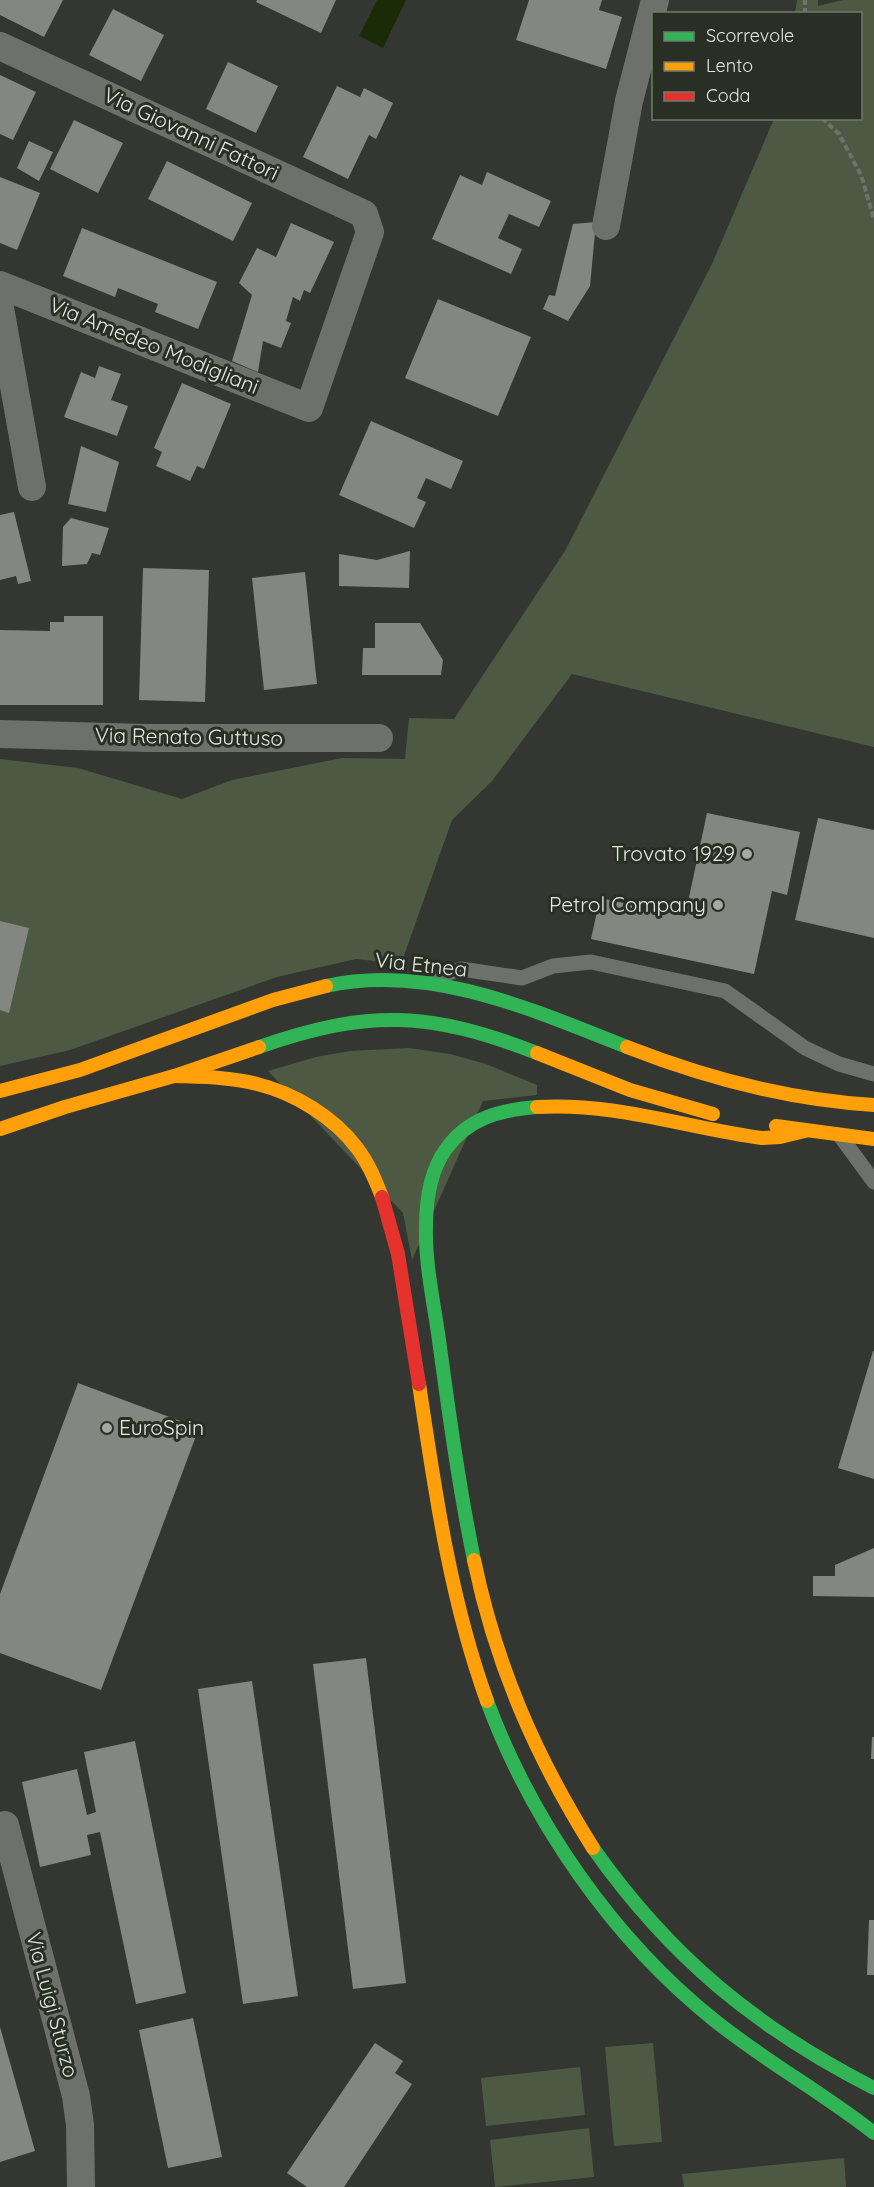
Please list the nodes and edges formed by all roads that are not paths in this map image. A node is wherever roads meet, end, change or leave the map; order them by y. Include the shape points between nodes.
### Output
1 (655, 0) edge
2 (0, 46) edge
3 (606, 226) dead end
4 (0, 285) edge
5 (0, 308) edge
6 (309, 408) joint
7 (32, 487) dead end
8 (0, 734) edge
9 (378, 738) dead end
10 (420, 982) junction
11 (874, 1074) edge
12 (175, 1076) junction
13 (0, 1091) edge
14 (874, 1106) edge
15 (0, 1129) edge
16 (805, 1131) junction
17 (839, 1135) junction
18 (874, 1139) edge
19 (874, 1182) edge
20 (5, 1825) dead end
21 (874, 2088) edge
22 (874, 2133) edge
23 (81, 2187) edge

1 - 3 street via 629,101
2 - 6 street, Via Giovanni Fattori via 364,214 370,232
4 - 6 street, Via Amedeo Modigliani
5 - 7 street
8 - 9 street, Via Renato Guttuso
10 - 11 lane via 461,969 522,978 553,966 591,962 725,991 806,1048 839,1064
10 - 13 main road, Via Etnea via 346,982 292,993 63,1076
10 - 14 main road, Via Etnea via 511,1003 688,1070 806,1099
12 - 15 main road
12 - 16 main road via 318,1029 362,1020 427,1021 531,1051 662,1101
12 - 22 main road via 252,1081 278,1089 317,1111 357,1147 382,1198 400,1269 454,1597 469,1652 516,1770 584,1883 655,1964 710,2017
16 - 17 main road
16 - 21 main road via 773,1139 640,1114 551,1106 492,1115 474,1121 442,1154 429,1187 425,1230 442,1361 479,1581 516,1704 543,1761 574,1819 608,1870 694,1967 774,2031
17 - 18 main road
17 - 19 lane
20 - 23 street, Via Luigi Sturzo via 76,2096

